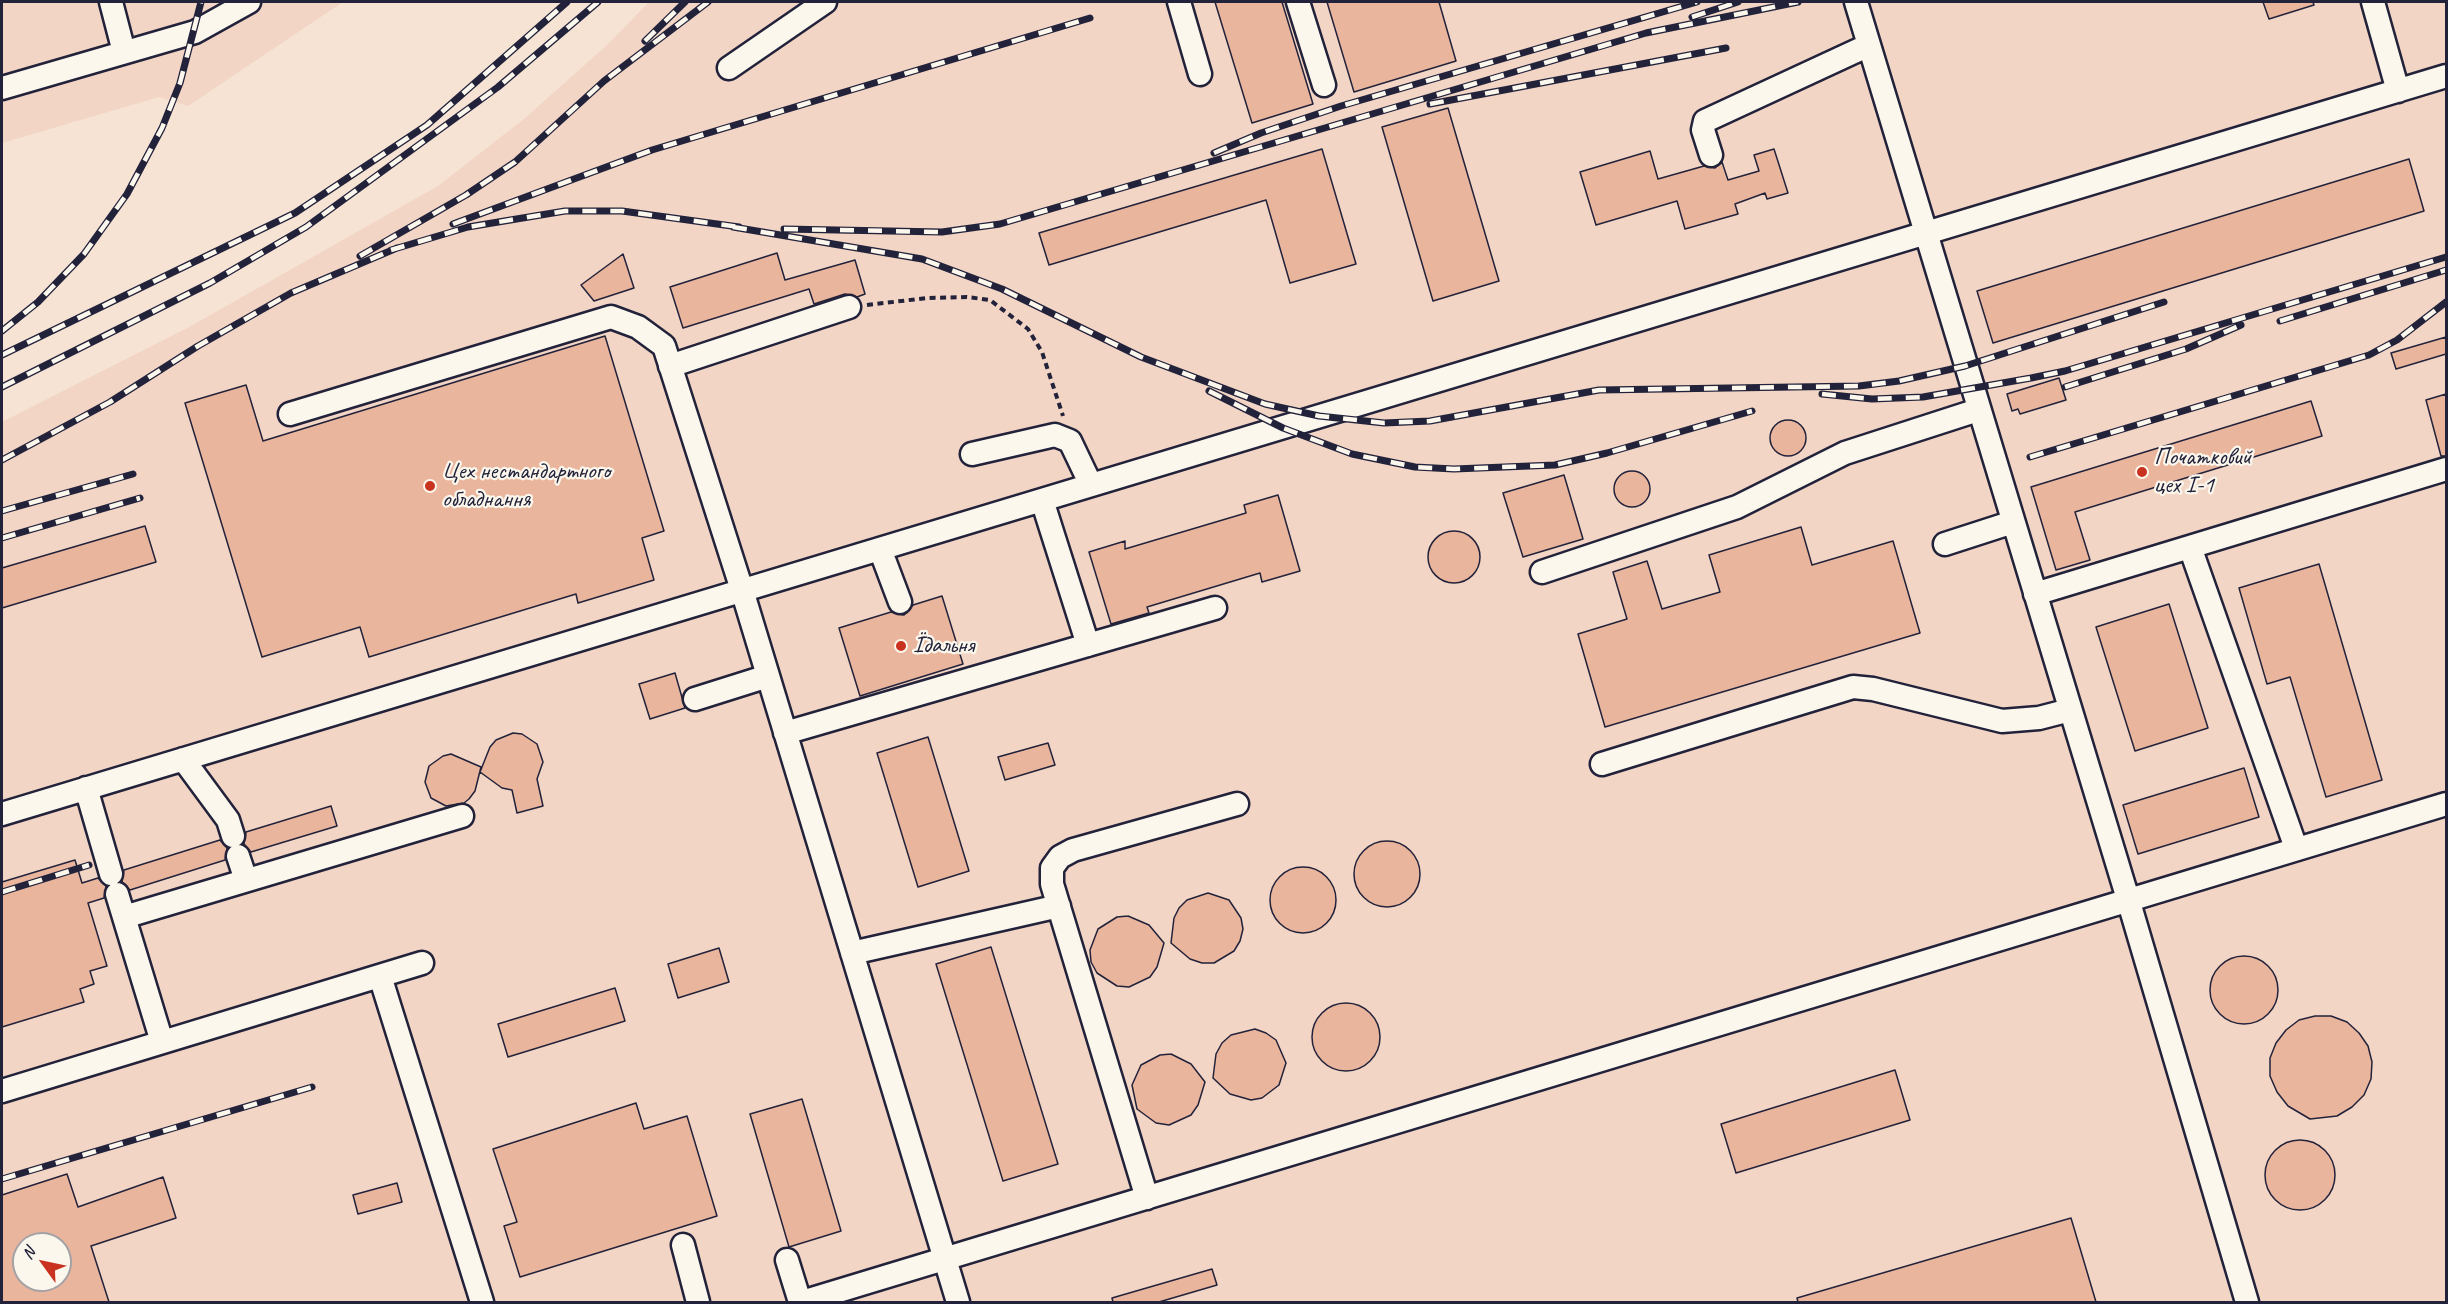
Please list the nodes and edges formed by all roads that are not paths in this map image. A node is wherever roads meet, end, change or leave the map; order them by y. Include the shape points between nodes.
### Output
1 (111, 2) edge
2 (249, 2) edge
3 (825, 2) edge
4 (1179, 2) edge
5 (1298, 2) edge
6 (1856, 2) edge
7 (2373, 2) edge
8 (1869, 45) junction
9 (124, 52) junction
10 (729, 68) dead end
11 (1200, 74) dead end
12 (2446, 76) edge
13 (1324, 85) dead end
14 (2, 88) edge
15 (2398, 91) junction
16 (1711, 155) dead end
17 (1925, 234) junction
18 (849, 307) road end
19 (670, 366) junction
20 (1978, 410) junction
21 (290, 414) dead end
22 (972, 454) dead end
23 (2446, 469) edge
24 (1090, 485) junction
25 (1042, 500) junction
26 (2013, 522) junction
27 (1945, 544) dead end
28 (2190, 547) junction
29 (880, 549) junction
30 (1542, 572) dead end
31 (742, 590) junction
32 (2035, 594) junction
33 (900, 602) dead end
34 (1215, 608) dead end
35 (1088, 645) junction
36 (768, 676) junction
37 (696, 699) dead end
38 (2070, 710) junction
39 (786, 734) junction
40 (183, 759) junction
41 (1602, 764) dead end
42 (86, 788) junction
43 (1237, 804) dead end
44 (2446, 804) edge
45 (2, 813) edge
46 (462, 816) dead end
47 (2296, 848) junction
48 (246, 880) junction
49 (2128, 898) junction
50 (1059, 906) junction
51 (124, 917) junction
52 (852, 953) junction
53 (422, 963) dead end
54 (380, 976) junction
55 (162, 1042) junction
56 (2, 1091) edge
57 (1147, 1198) junction
58 (683, 1245) dead end
59 (787, 1260) dead end
60 (945, 1260) junction
61 (482, 1302) edge
62 (698, 1302) edge
63 (801, 1302) edge
64 (958, 1302) edge
65 (2247, 1302) edge

1 - 9 lane
2 - 9 lane via 195,32
3 - 10 lane
4 - 11 lane
5 - 13 lane
6 - 8 lane
7 - 15 lane
8 - 16 lane via 1705,121 1703,130
8 - 17 lane
9 - 14 lane
12 - 15 lane
15 - 17 lane
17 - 20 lane
17 - 24 lane
18 - 19 lane
19 - 21 lane via 664,346 638,327 610,317
19 - 31 lane
20 - 26 lane
20 - 30 lane via 1845,453 1737,507
22 - 24 lane via 1055,435 1071,441
23 - 28 lane
24 - 25 lane
25 - 29 lane
25 - 35 lane
26 - 27 lane
26 - 32 lane
28 - 32 lane
28 - 47 lane
29 - 31 lane
29 - 33 lane
31 - 36 lane
31 - 40 lane
32 - 38 lane
34 - 35 lane
35 - 39 lane
36 - 37 lane
36 - 39 lane
38 - 41 lane via 2002,721 1873,688 1853,687
38 - 49 lane
39 - 52 lane
40 - 42 lane
40 - 48 lane via 228,820
42 - 45 lane
42 - 51 lane
43 - 50 lane via 1067,853 1052,868
44 - 47 lane
46 - 48 lane
47 - 49 lane
48 - 51 lane
49 - 57 lane
49 - 65 lane
50 - 52 lane
50 - 57 lane
51 - 55 lane
52 - 60 lane
53 - 54 lane
54 - 55 lane
54 - 61 lane
55 - 56 lane
57 - 60 lane
58 - 62 lane
59 - 63 lane
60 - 63 lane
60 - 64 lane

